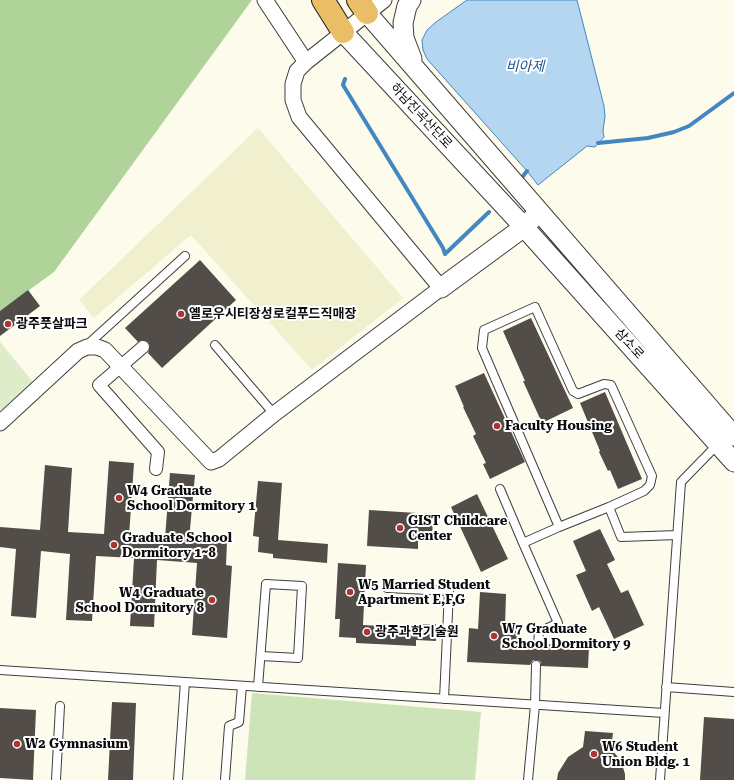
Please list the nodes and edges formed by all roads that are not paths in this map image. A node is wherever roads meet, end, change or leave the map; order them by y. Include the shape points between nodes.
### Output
1 (265, 0) edge
2 (323, 0) edge
3 (384, 0) edge
4 (411, 0) edge
5 (362, 7) edge
6 (343, 32) junction
7 (306, 62) junction
8 (416, 70) junction
9 (539, 211) junction
10 (524, 227) junction
11 (185, 256) dead end
12 (441, 288) junction
13 (215, 345) dead end
14 (143, 347) dead end
15 (82, 349) junction
16 (120, 367) junction
17 (274, 414) junction
18 (0, 423) edge
19 (727, 437) edge
20 (734, 462) edge
21 (156, 469) dead end
22 (500, 489) dead end
23 (609, 507) junction
24 (559, 527) junction
25 (677, 535) junction
26 (523, 543) junction
27 (387, 588) dead end
28 (538, 644) dead end
29 (261, 656) junction
30 (536, 666) dead end
31 (0, 670) edge
32 (185, 682) junction
33 (242, 686) junction
34 (666, 686) junction
35 (258, 687) junction
36 (734, 692) edge
37 (444, 699) junction
38 (534, 705) junction
39 (60, 706) dead end
40 (664, 713) junction
41 (56, 780) edge
42 (178, 780) edge
43 (226, 780) edge
44 (528, 780) edge
45 (660, 780) edge

1 - 7 street
2 - 6 highway, 하남진곡산단로
3 - 5 street
4 - 8 street via 403,24 404,38
5 - 6 street
5 - 8 street, 하남진곡산단로
6 - 7 street
6 - 10 street, 하남진곡산단로
7 - 12 street via 297,71 293,84 293,100 299,117
8 - 9 street, 하남진곡산단로
9 - 10 street
9 - 19 street, 삼소로
10 - 12 street
10 - 19 street, 삼소로
11 - 15 lane
12 - 17 street
13 - 17 lane
14 - 16 street
15 - 16 street via 97,347 105,350
15 - 18 street
16 - 17 street via 211,462 219,459
16 - 21 street via 99,385 158,452
19 - 20 street, 삼소로
19 - 25 lane via 681,482
22 - 26 lane
23 - 24 lane
23 - 24 lane via 644,491 650,485 652,476 611,385 604,384 578,394 573,391 535,307 484,330 482,348
23 - 25 lane via 621,537
24 - 26 lane
25 - 34 lane
26 - 28 lane via 558,623 539,632
27 - 37 lane via 449,591
29 - 29 lane via 266,584 302,586 298,658
29 - 35 lane
30 - 38 lane
31 - 32 lane
32 - 33 lane
32 - 42 lane
33 - 35 lane
33 - 43 lane via 239,722 229,726
34 - 36 lane
34 - 40 lane
35 - 37 lane
37 - 38 lane
38 - 40 lane
38 - 44 lane
39 - 41 lane
40 - 45 lane

